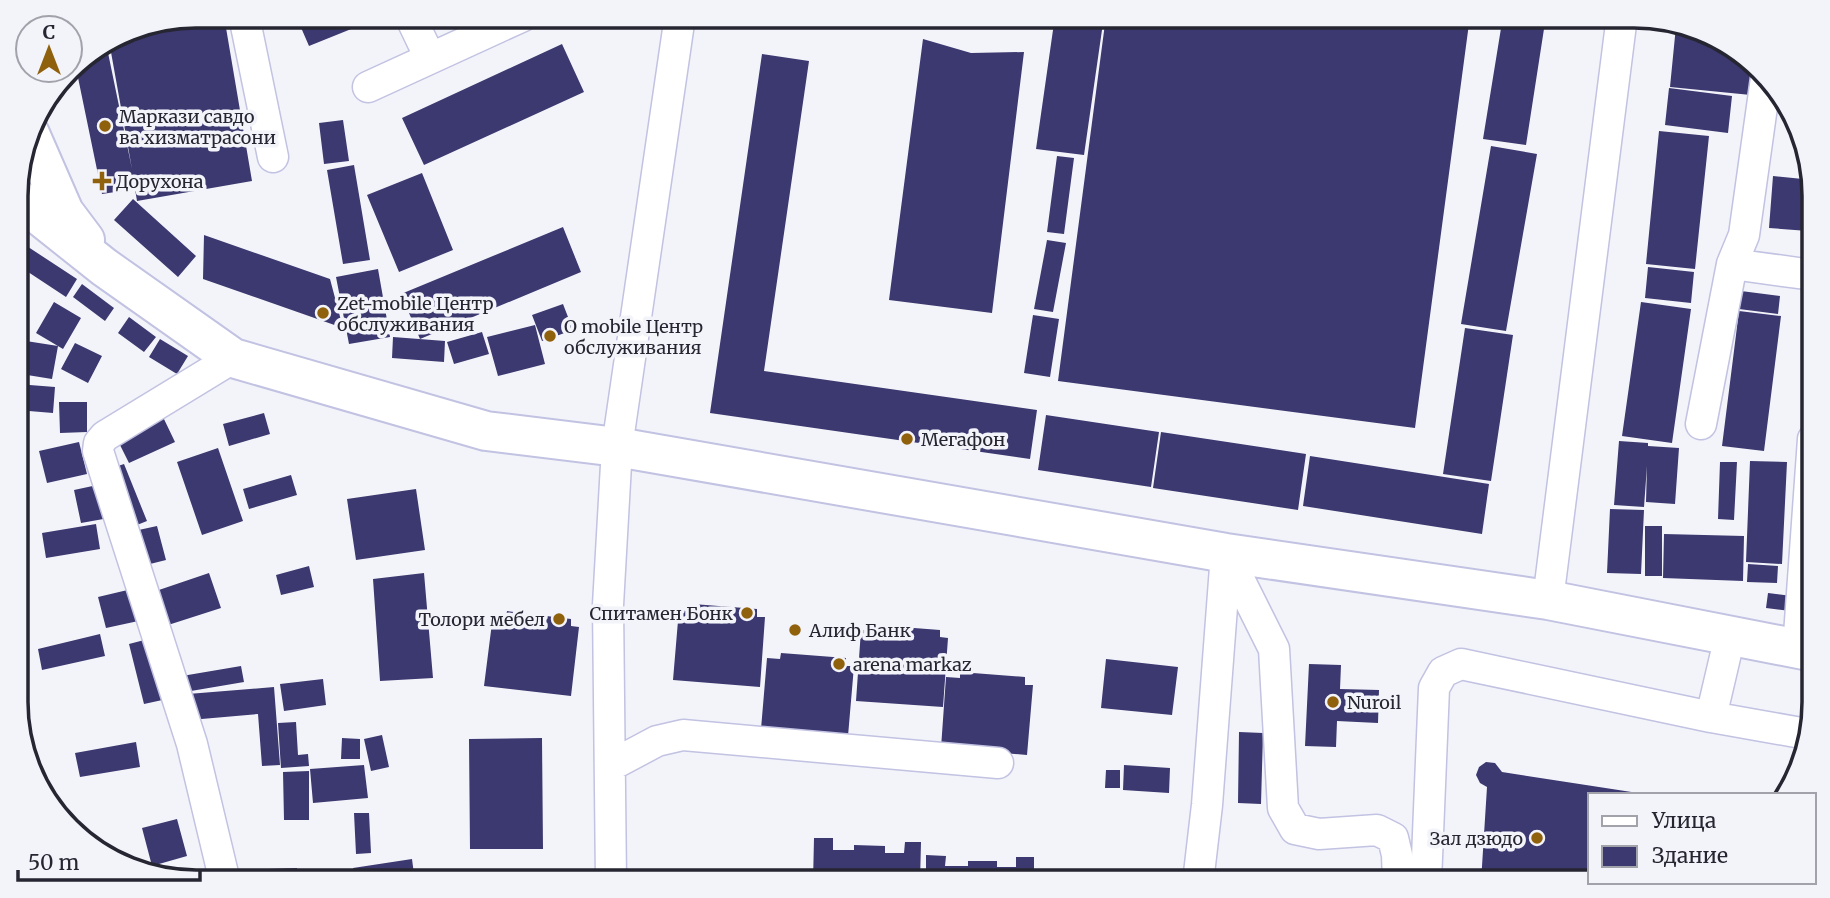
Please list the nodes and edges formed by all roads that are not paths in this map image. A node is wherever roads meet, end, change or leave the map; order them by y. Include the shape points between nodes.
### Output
1 (246, 28) edge
2 (416, 28) edge
3 (496, 28) edge
4 (678, 28) edge
5 (1620, 28) edge
6 (430, 58) junction
7 (368, 87) dead end
8 (1764, 91) edge
9 (36, 147) edge
10 (273, 157) dead end
11 (28, 207) edge
12 (1732, 264) junction
13 (104, 267) junction
14 (1802, 274) edge
15 (233, 358) junction
16 (1701, 424) dead end
17 (617, 447) junction
18 (1226, 554) junction
19 (1548, 600) junction
20 (1730, 636) junction
21 (1802, 649) edge
22 (1711, 717) junction
23 (1799, 733) edge
24 (998, 763) dead end
25 (610, 766) junction
26 (222, 870) edge
27 (611, 870) edge
28 (1199, 870) edge
29 (1398, 870) edge
30 (1426, 870) edge

1 - 10 street
2 - 6 street
3 - 6 street
4 - 17 street
5 - 19 street
6 - 7 street
8 - 12 street via 1744,234
9 - 13 main road via 64,212
11 - 13 main road
12 - 14 street
12 - 16 street
13 - 15 main road
15 - 17 main road via 486,431
15 - 26 street via 105,436 98,451 192,744
17 - 18 main road
17 - 25 street via 608,605
18 - 19 main road
18 - 28 street
18 - 29 street via 1274,649 1283,808 1296,829 1319,834 1377,830 1393,838
19 - 20 main road
20 - 21 main road
20 - 22 street
22 - 23 street
22 - 30 street via 1461,664 1443,673 1434,688
24 - 25 street via 683,735 657,741
25 - 27 street

